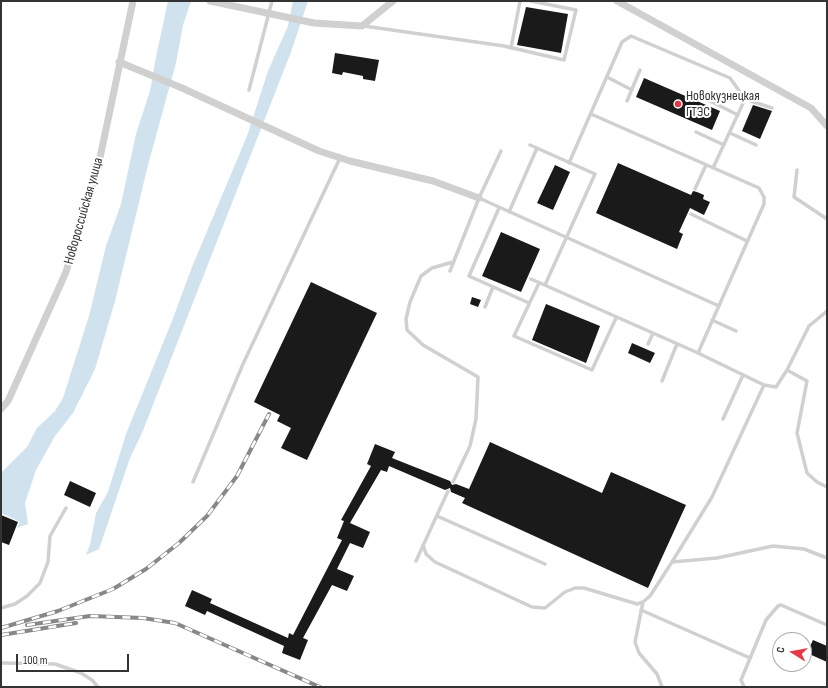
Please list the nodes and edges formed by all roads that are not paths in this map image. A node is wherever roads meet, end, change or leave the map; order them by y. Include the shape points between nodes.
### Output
1 (133, 1) edge
2 (210, 1) edge
3 (272, 1) edge
4 (393, 1) edge
5 (520, 1) edge
6 (532, 1) edge
7 (617, 1) edge
8 (268, 13) junction
9 (362, 26) junction
10 (511, 48) junction
11 (119, 62) junction
12 (640, 70) dead end
13 (606, 77) junction
14 (249, 90) dead end
15 (632, 90) junction
16 (746, 99) junction
17 (706, 100) dead end
18 (627, 101) dead end
19 (772, 108) dead end
20 (591, 114) junction
21 (738, 115) junction
22 (827, 126) edge
23 (696, 132) dead end
24 (730, 133) junction
25 (530, 145) dead end
26 (724, 145) junction
27 (756, 145) dead end
28 (537, 148) junction
29 (501, 151) dead end
30 (340, 158) junction
31 (569, 163) junction
32 (706, 165) junction
33 (713, 168) junction
34 (797, 170) dead end
35 (695, 189) dead end
36 (479, 198) junction
37 (499, 208) junction
38 (509, 212) junction
39 (691, 214) dead end
40 (827, 219) edge
41 (566, 238) junction
42 (747, 241) junction
43 (453, 262) junction
44 (450, 271) dead end
45 (531, 279) dead end
46 (539, 283) junction
47 (544, 285) junction
48 (493, 287) junction
49 (529, 303) junction
50 (719, 306) junction
51 (485, 307) dead end
52 (827, 311) edge
53 (616, 318) junction
54 (712, 320) junction
55 (736, 331) dead end
56 (653, 333) junction
57 (648, 344) dead end
58 (677, 344) junction
59 (698, 353) junction
60 (788, 370) junction
61 (743, 374) junction
62 (662, 381) dead end
63 (764, 385) junction
64 (1, 409) edge
65 (723, 419) dead end
66 (193, 482) dead end
67 (453, 482) dead end
68 (827, 487) edge
69 (448, 491) dead end
70 (66, 508) dead end
71 (436, 516) junction
72 (423, 545) junction
73 (827, 558) edge
74 (416, 561) dead end
75 (672, 562) junction
76 (544, 564) dead end
77 (643, 602) junction
78 (1, 608) edge
79 (641, 610) junction
80 (827, 625) edge
81 (750, 658) junction
82 (1, 663) edge
83 (98, 687) edge
84 (662, 687) edge
85 (744, 687) edge

1 - 11 street, Новороссийская улица
2 - 8 street
3 - 8 lane
4 - 9 street
5 - 10 lane
6 - 10 lane via 576,10 564,60
7 - 22 street via 811,108
8 - 9 street via 314,23
8 - 14 lane
9 - 10 lane
11 - 30 street
11 - 64 street, Новороссийская улица via 98,167 66,272 8,401
12 - 15 lane
13 - 15 lane
13 - 16 lane via 622,42 631,36 730,78
13 - 20 lane
15 - 18 lane
16 - 19 lane
16 - 21 lane
17 - 21 lane
20 - 31 lane
20 - 32 lane
21 - 24 lane
23 - 26 lane
24 - 26 lane
24 - 27 lane
25 - 28 lane
26 - 33 lane
28 - 31 lane
28 - 38 lane
29 - 36 lane
30 - 36 street via 433,181
30 - 66 lane via 243,364
31 - 41 lane via 595,174
32 - 33 lane
32 - 35 lane
33 - 42 lane via 760,188 764,204
34 - 40 lane via 794,197
36 - 37 lane
36 - 43 lane
37 - 38 lane
37 - 48 lane via 469,276
38 - 41 lane
39 - 42 lane
41 - 47 lane
41 - 50 lane
42 - 50 lane
43 - 44 lane
43 - 67 lane via 432,268 421,276 406,319 407,330 423,345 478,377 476,419 470,446
45 - 46 lane
46 - 47 lane
46 - 49 lane
47 - 53 lane
48 - 49 lane
48 - 51 lane
49 - 53 lane via 514,336 592,370
50 - 54 lane
52 - 60 lane via 809,326
53 - 56 lane
54 - 55 lane
54 - 59 lane
56 - 57 lane
56 - 58 lane
58 - 59 lane
58 - 62 lane
59 - 61 lane
60 - 63 lane via 776,387
60 - 68 lane via 807,382 797,433 807,473
61 - 63 lane
61 - 65 lane
63 - 75 lane via 712,497
69 - 71 lane
70 - 78 lane via 50,536 48,562 40,583 15,604
71 - 72 lane
71 - 76 lane
72 - 74 lane
72 - 77 lane via 426,554 434,562 532,607 545,608 565,592 575,588 584,588 637,604
73 - 75 lane via 804,549 773,546 717,558
75 - 77 lane via 650,596
77 - 79 lane
79 - 81 lane
79 - 84 lane via 635,642 639,652 657,674
80 - 81 lane via 781,605 778,606 766,620
81 - 85 lane via 741,680
82 - 83 lane via 55,664 81,673

